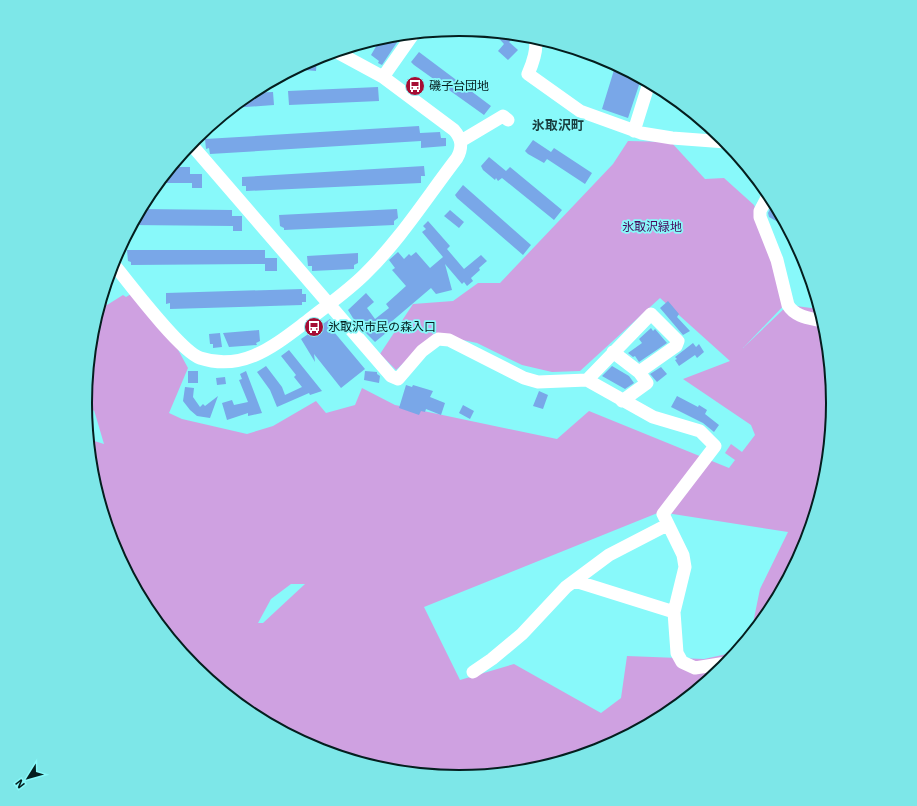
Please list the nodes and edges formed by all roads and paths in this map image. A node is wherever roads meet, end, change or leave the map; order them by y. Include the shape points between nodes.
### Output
1 (410, 39) edge
2 (535, 44) edge
3 (341, 55) edge
4 (383, 77) junction
5 (647, 88) edge
6 (508, 120) dead end
7 (634, 131) junction
8 (461, 141) junction
9 (716, 141) edge
10 (194, 148) edge
11 (765, 201) edge
12 (117, 268) edge
13 (330, 303) junction
14 (815, 318) edge
15 (613, 352) junction
16 (639, 372) junction
17 (586, 380) junction
18 (622, 401) junction
19 (667, 525) junction
20 (575, 581) junction
21 (674, 612) junction
22 (716, 665) edge
23 (473, 672) dead end

1 - 4 street
2 - 7 street via 528,74 580,111
3 - 4 street
4 - 8 street via 454,130
5 - 7 street
6 - 8 street via 503,116
7 - 9 street via 672,138
8 - 13 street via 456,158 393,244 365,274
10 - 13 street
11 - 14 street via 760,217 778,260 788,305 796,313
12 - 13 street via 166,328 188,350 199,357 222,362 259,355
13 - 17 street via 392,376 398,379 422,351 438,339 449,340 524,378 538,382
15 - 16 street
15 - 16 street via 651,314 678,341 676,346
15 - 17 street
16 - 18 street via 647,383
17 - 18 street
18 - 19 street via 653,417 700,431 715,446 663,514
19 - 20 street via 609,556
19 - 21 street via 683,555 686,567
20 - 21 street
20 - 23 street via 566,587 522,634
21 - 22 street via 677,653 682,662 695,668

